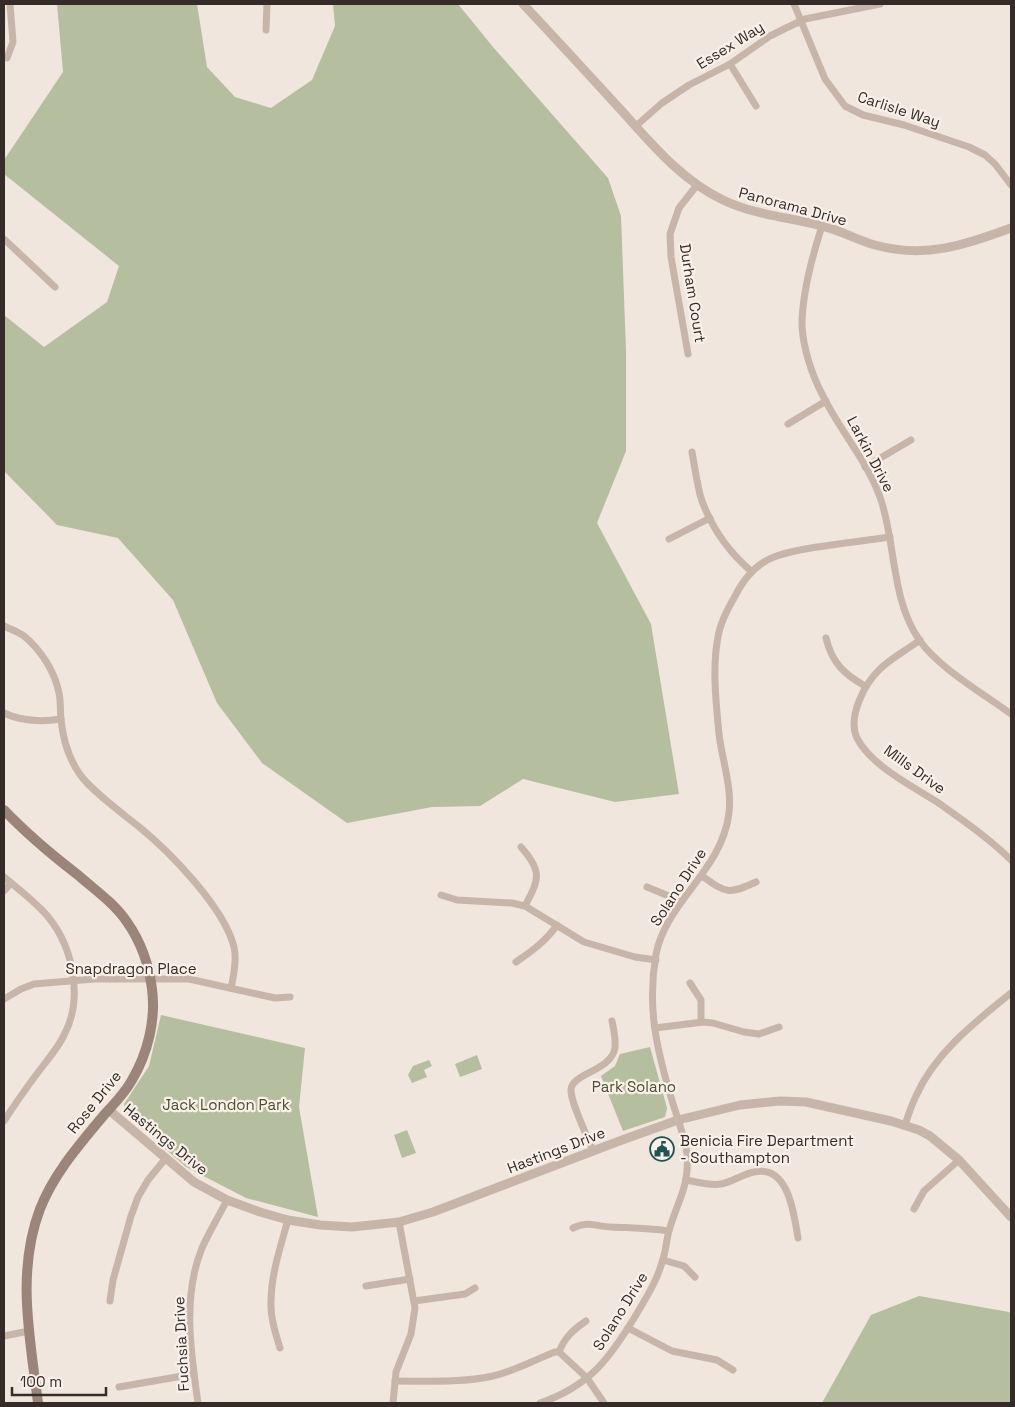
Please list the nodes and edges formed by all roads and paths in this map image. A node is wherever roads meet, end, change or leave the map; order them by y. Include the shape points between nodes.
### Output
1 (10, 4) edge
2 (267, 4) edge
3 (523, 4) edge
4 (794, 4) edge
5 (880, 4) edge
6 (802, 20) junction
7 (266, 30) dead end
8 (8, 58) dead end
9 (730, 64) junction
10 (756, 106) dead end
11 (636, 126) junction
12 (697, 185) junction
13 (1011, 185) edge
14 (822, 226) junction
15 (1011, 228) edge
16 (4, 239) edge
17 (55, 287) dead end
18 (688, 354) dead end
19 (826, 401) junction
20 (788, 424) dead end
21 (911, 440) dead end
22 (692, 452) dead end
23 (865, 467) junction
24 (710, 518) junction
25 (890, 537) junction
26 (669, 539) dead end
27 (752, 571) junction
28 (4, 626) edge
29 (826, 638) dead end
30 (920, 640) junction
31 (865, 686) junction
32 (4, 713) edge
33 (1011, 714) edge
34 (61, 720) junction
35 (4, 810) edge
36 (521, 847) dead end
37 (1011, 860) edge
38 (702, 876) junction
39 (4, 877) edge
40 (756, 882) dead end
41 (11, 883) junction
42 (647, 886) dead end
43 (4, 891) edge
44 (441, 895) dead end
45 (681, 901) junction
46 (525, 906) junction
47 (556, 925) junction
48 (656, 960) junction
49 (516, 962) dead end
50 (151, 978) junction
51 (74, 980) junction
52 (690, 983) dead end
53 (231, 988) junction
54 (1011, 993) edge
55 (290, 996) dead end
56 (4, 999) edge
57 (612, 1021) dead end
58 (701, 1022) junction
59 (779, 1027) dead end
60 (655, 1028) junction
61 (109, 1110) junction
62 (678, 1120) junction
63 (4, 1121) edge
64 (905, 1125) junction
65 (593, 1151) junction
66 (166, 1158) junction
67 (959, 1160) junction
68 (686, 1180) junction
69 (226, 1200) junction
70 (914, 1209) dead end
71 (1011, 1217) edge
72 (288, 1220) junction
73 (399, 1222) junction
74 (573, 1228) dead end
75 (668, 1231) junction
76 (798, 1238) dead end
77 (663, 1260) junction
78 (694, 1277) dead end
79 (410, 1279) junction
80 (366, 1286) dead end
81 (475, 1288) dead end
82 (110, 1301) dead end
83 (414, 1301) junction
84 (586, 1321) dead end
85 (628, 1328) junction
86 (29, 1331) junction
87 (4, 1336) edge
88 (280, 1348) dead end
89 (559, 1352) junction
90 (733, 1370) dead end
91 (194, 1374) junction
92 (587, 1378) junction
93 (395, 1381) junction
94 (119, 1387) dead end
95 (38, 1403) edge
96 (198, 1403) edge
97 (393, 1403) edge
98 (540, 1403) edge
99 (604, 1403) edge

1 - 8 street via 13,42
2 - 7 street
3 - 11 street, Panorama Drive
4 - 6 street, Carlisle Way
5 - 6 street, Essex Way
6 - 9 street, Essex Way via 770,36
6 - 13 street, Carlisle Way via 825,78 845,106 863,115 969,147 995,164
9 - 10 street
9 - 11 street, Essex Way via 689,85
11 - 12 street, Panorama Drive
12 - 14 street, Panorama Drive via 744,208
12 - 18 street, Durham Court via 679,208 670,234
14 - 15 street, Panorama Drive via 875,245 913,252 948,249
14 - 19 street, Larkin Drive via 808,279 802,325 804,344
16 - 17 street
19 - 20 street
19 - 23 street, Larkin Drive
21 - 23 street
22 - 24 street via 702,500
23 - 25 street, Larkin Drive via 877,488
24 - 26 street
24 - 27 street via 731,550
25 - 27 street, Solano Drive via 789,553 774,557
25 - 30 street, Larkin Drive via 897,582
27 - 38 street, Solano Drive via 740,585 718,638 718,713 729,810 722,840
28 - 34 street via 23,635 44,658 59,693
29 - 31 street via 837,664 849,677
30 - 31 street, Mills Drive via 880,669
30 - 33 street, Larkin Drive via 942,663
31 - 37 street, Mills Drive via 855,714 857,737 864,749 884,767 996,845
32 - 34 street via 21,719
34 - 53 street via 65,745 79,774 173,858 223,923 234,946
35 - 50 main road, Rose Drive via 115,907 138,941
36 - 46 street via 537,872 537,880
38 - 40 street via 730,891
38 - 45 street, Solano Drive
39 - 41 street
41 - 43 street
41 - 51 street via 55,926 63,941
42 - 45 street
44 - 46 street via 457,900
45 - 48 street, Solano Drive via 661,938
46 - 47 street
47 - 48 street via 601,948
47 - 49 street via 532,952
48 - 60 street, Solano Drive via 651,1006
50 - 51 street, Snapdragon Place
50 - 53 street, Snapdragon Place via 189,979
50 - 61 main road, Rose Drive via 153,1014 148,1042 132,1080
51 - 56 street, Snapdragon Place via 34,984
51 - 63 street via 73,1008 66,1033
52 - 58 street via 701,1000
53 - 55 street, Snapdragon Place via 275,998
54 - 64 street via 960,1036 936,1063 916,1096
57 - 65 street via 615,1042 612,1056 571,1087 571,1097
58 - 59 street via 759,1034
58 - 60 street
60 - 62 street, Solano Drive via 660,1059
61 - 66 street, Hastings Drive
61 - 86 main road, Rose Drive via 61,1168 40,1210 30,1246 26,1284
62 - 64 street, Hastings Drive via 740,1105 780,1101 806,1102
62 - 65 street, Hastings Drive
62 - 68 street, Solano Drive via 687,1155
64 - 67 street, Hastings Drive via 930,1136
65 - 73 street, Hastings Drive
66 - 69 street, Hastings Drive via 194,1182
66 - 82 street via 138,1196 113,1280
67 - 70 street via 924,1191
67 - 71 street, Hastings Drive
68 - 75 street, Solano Drive
68 - 76 street via 721,1184 753,1172 773,1175 790,1198
69 - 72 street, Hastings Drive
69 - 91 street, Fuchsia Drive via 202,1249 192,1287
72 - 73 street, Hastings Drive via 352,1227
72 - 88 street via 272,1290 271,1309
73 - 79 street
74 - 75 street via 588,1223
75 - 77 street, Solano Drive
77 - 78 street via 684,1266
77 - 85 street, Solano Drive via 654,1285
79 - 80 street
79 - 83 street
81 - 83 street via 465,1294
83 - 93 street via 415,1320 397,1366
84 - 89 street via 570,1332
85 - 90 street via 672,1350 717,1360
85 - 92 street, Solano Drive via 610,1356
86 - 87 street
86 - 95 main road, Rose Drive
89 - 92 street
89 - 93 street via 494,1376 446,1381
91 - 94 street
91 - 96 street, Fuchsia Drive
92 - 98 street, Solano Drive
92 - 99 street
93 - 97 street

